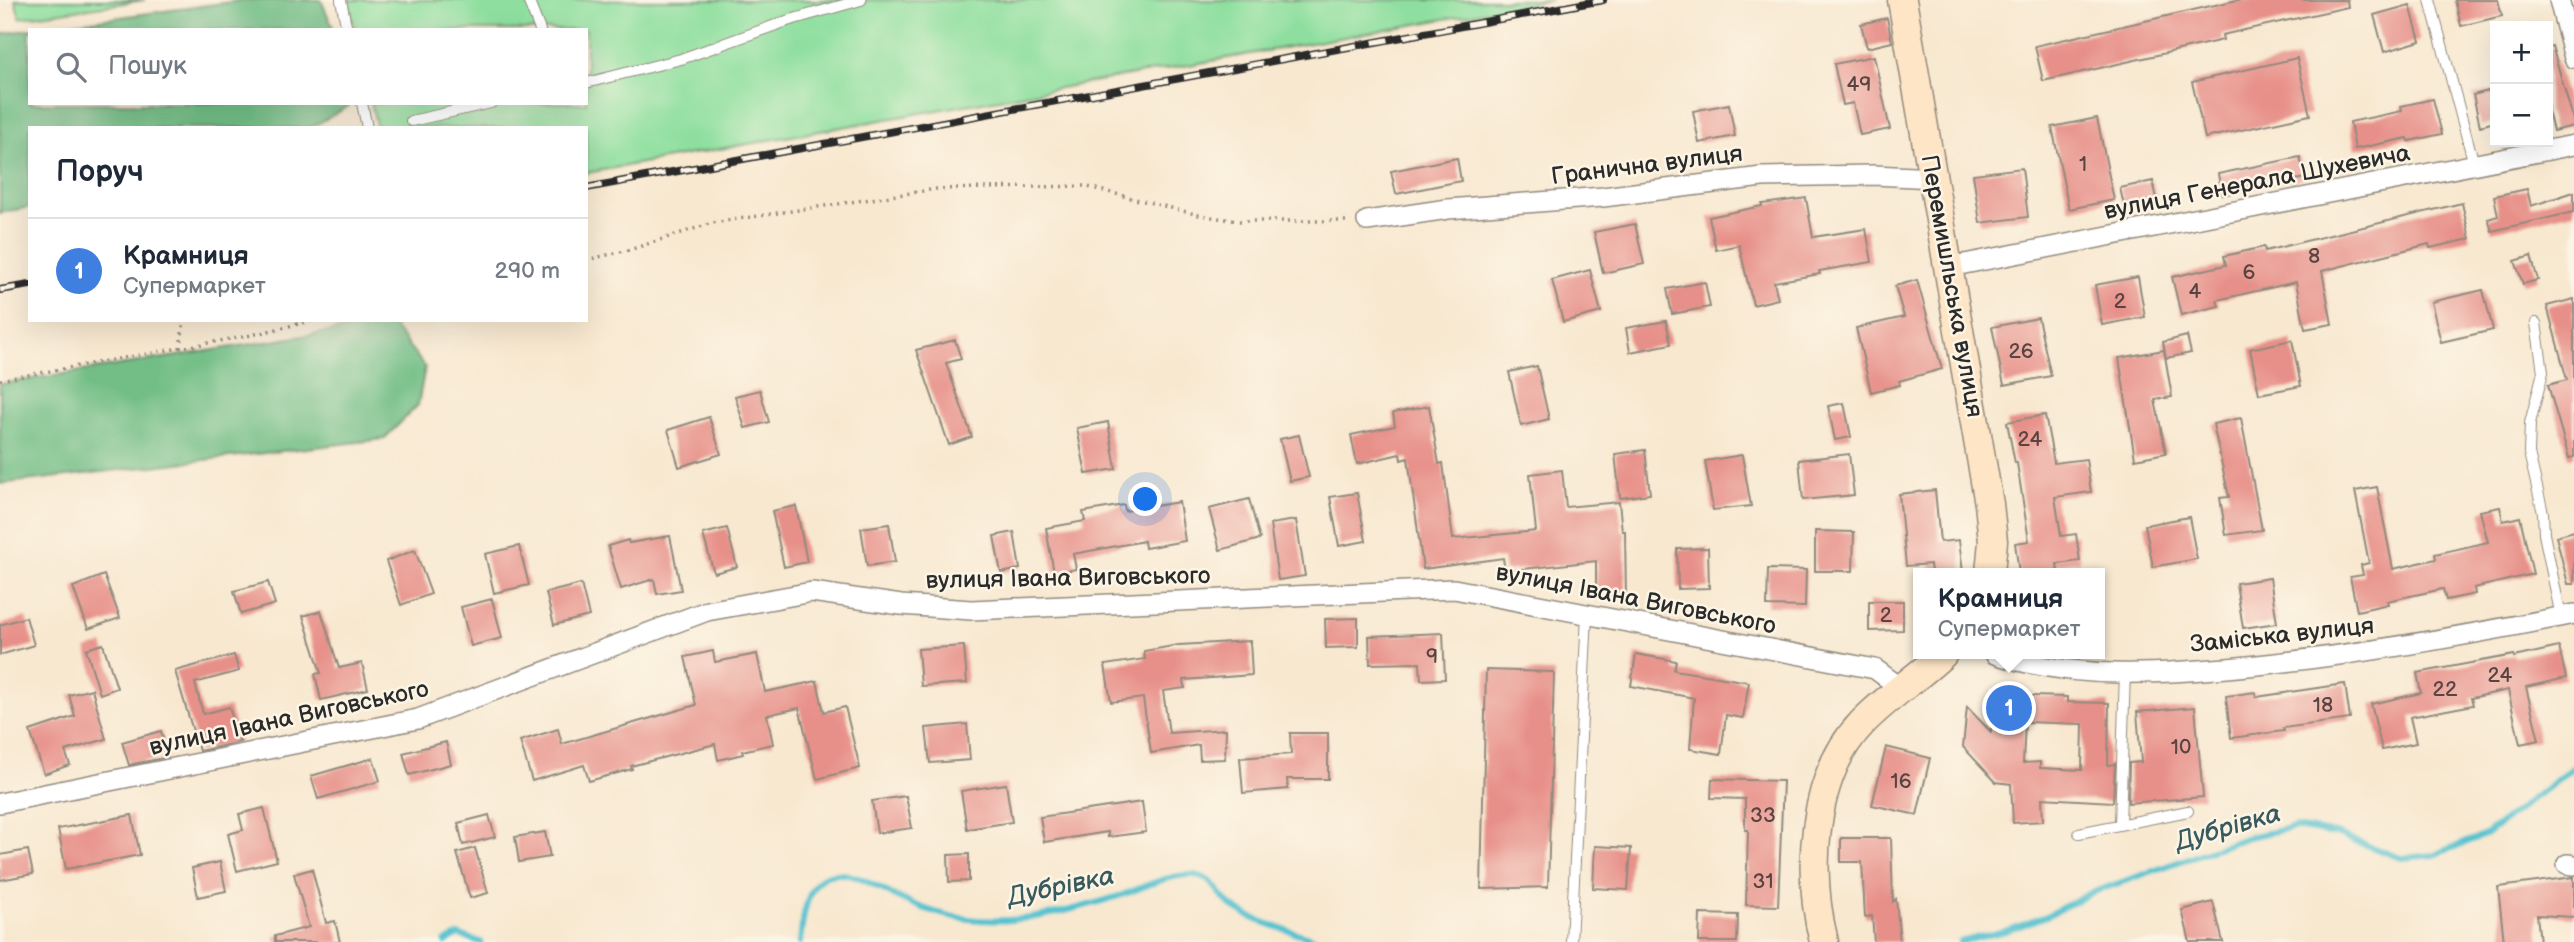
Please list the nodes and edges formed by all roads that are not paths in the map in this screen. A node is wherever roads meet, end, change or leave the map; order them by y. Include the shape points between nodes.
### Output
1 (341, 0) edge
2 (528, 0) edge
3 (861, 0) edge
4 (1902, 0) edge
5 (2430, 0) edge
6 (2559, 0) edge
7 (347, 28) edge
8 (539, 28) edge
9 (2574, 58) edge
10 (588, 82) edge
11 (362, 105) edge
12 (482, 105) edge
13 (411, 121) dead end
14 (367, 126) edge
15 (2574, 145) edge
16 (2474, 164) junction
17 (1934, 178) junction
18 (1367, 220) road end
19 (1949, 267) junction
20 (2536, 323) dead end
21 (1990, 568) edge
22 (1587, 614) junction
23 (2567, 616) edge
24 (1937, 659) edge
25 (2014, 659) edge
26 (2125, 673) junction
27 (1901, 688) junction
28 (0, 803) edge
29 (2188, 811) dead end
30 (2120, 824) junction
31 (2079, 833) dead end
32 (1571, 942) edge
33 (1824, 942) edge

1 - 7 lane
2 - 8 lane
3 - 10 lane via 787,20 681,59
4 - 17 main road, Перемишльська вулиця
5 - 16 lane
6 - 9 street
11 - 14 lane
12 - 13 lane
15 - 16 street, вулиця Генерала Шухевича
16 - 19 street, вулиця Генерала Шухевича
17 - 18 street, Гранична вулиця via 1762,177 1603,198
17 - 19 main road, Перемишльська вулиця
19 - 21 main road, Перемишльська вулиця via 1989,504
20 - 23 lane via 2543,372 2530,423 2529,453 2544,534
22 - 27 street, вулиця Івана Виговського via 1875,669
22 - 28 street, вулиця Івана Виговського via 1454,589 971,610 812,592 707,611 418,719
22 - 32 lane
23 - 26 street, Заміська вулиця via 2312,659
24 - 27 main road
25 - 26 street, Заміська вулиця
26 - 30 lane
27 - 33 main road via 1860,725 1826,782 1815,842
29 - 30 lane
30 - 31 lane

